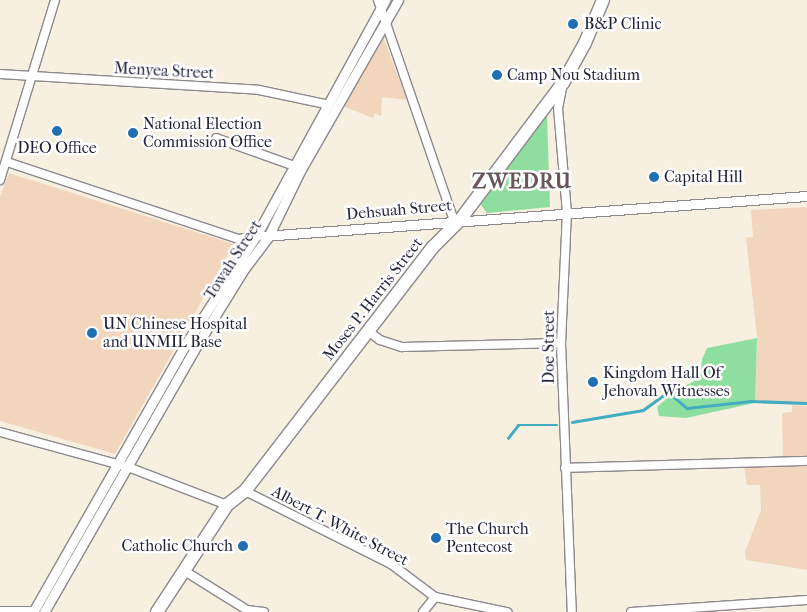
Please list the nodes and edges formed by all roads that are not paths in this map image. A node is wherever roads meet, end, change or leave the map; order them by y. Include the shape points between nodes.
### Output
1 (55, 0) edge
2 (398, 0) edge
3 (603, 0) edge
4 (381, 2) edge
5 (386, 21) junction
6 (0, 74) edge
7 (32, 76) junction
8 (562, 83) junction
9 (325, 104) junction
10 (216, 138) dead end
11 (6, 162) junction
12 (292, 165) junction
13 (0, 180) edge
14 (807, 196) edge
15 (567, 212) junction
16 (457, 220) junction
17 (256, 236) junction
18 (268, 237) junction
19 (368, 331) junction
20 (561, 343) junction
21 (0, 432) edge
22 (807, 460) edge
23 (116, 463) junction
24 (128, 467) junction
25 (565, 468) junction
26 (245, 491) junction
27 (227, 505) junction
28 (183, 570) junction
29 (435, 597) junction
30 (807, 600) edge
31 (0, 611) edge
32 (422, 611) edge
33 (33, 612) edge
34 (44, 612) edge
35 (157, 612) edge
36 (264, 612) edge
37 (507, 612) edge
38 (572, 612) edge
39 (631, 612) edge

1 - 7 street
2 - 5 street, Towah Street
3 - 8 highway, Moses P. Harris Street via 585,43
4 - 5 street
4 - 9 street, Towah Street
5 - 16 street
5 - 18 street, Towah Street via 300,171
6 - 7 street, Menyea Street
7 - 9 street, Menyea Street via 259,90
7 - 11 street
8 - 15 street, Doe Street via 558,108
8 - 16 highway, Moses P. Harris Street
9 - 12 street, Towah Street
10 - 12 street
11 - 13 street
11 - 17 street, Dehsuah Street via 238,239
12 - 17 street, Towah Street
14 - 15 street, Dehsuah Street
15 - 16 street, Dehsuah Street
15 - 20 street, Doe Street
16 - 18 street, Dehsuah Street
16 - 19 highway, Moses P. Harris Street
17 - 18 street, Dehsuah Street
17 - 23 street, Towah Street via 233,267
18 - 24 street, Towah Street via 244,269 197,346
19 - 20 street via 380,340 402,347
19 - 26 highway, Moses P. Harris Street
20 - 25 street, Doe Street
21 - 23 street
22 - 25 street
23 - 24 street
23 - 33 street, Towah Street
24 - 27 street
24 - 34 street, Towah Street
25 - 38 street, Doe Street
26 - 27 highway, Moses P. Harris Street
26 - 29 street, Albert T. White Street via 391,564
27 - 28 highway, Moses P. Harris Street
28 - 35 highway, Moses P. Harris Street
28 - 36 street via 247,610
29 - 32 street
29 - 37 street, Albert T. White Street
30 - 39 street
31 - 33 street

